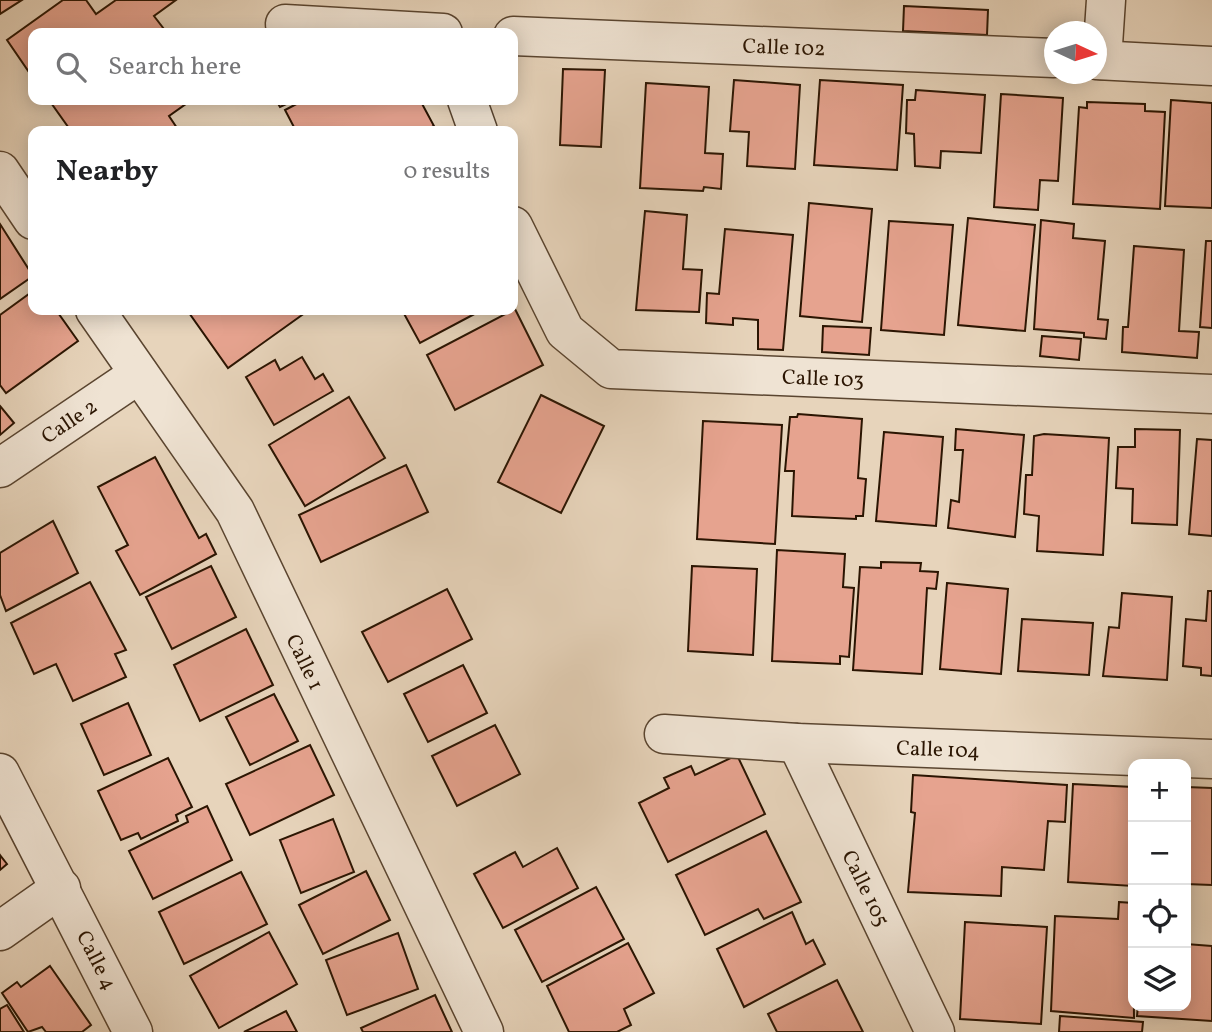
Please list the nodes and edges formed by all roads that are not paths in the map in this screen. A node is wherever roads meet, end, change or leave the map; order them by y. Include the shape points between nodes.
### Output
1 (1106, 0) edge
2 (1104, 21) edge
3 (285, 24) dead end
4 (355, 28) edge
5 (518, 36) edge
6 (1044, 58) edge
7 (1107, 60) edge
8 (1212, 66) edge
9 (469, 105) edge
10 (476, 126) edge
11 (0, 171) edge
12 (28, 213) edge
13 (518, 236) edge
14 (98, 315) edge
15 (139, 373) junction
16 (1212, 394) edge
17 (0, 468) edge
18 (664, 734) dead end
19 (797, 743) junction
20 (1212, 759) edge
21 (0, 773) edge
22 (61, 888) junction
23 (0, 931) edge
24 (133, 1032) edge
25 (484, 1032) edge
26 (935, 1032) edge

1 - 2 street
3 - 4 street
5 - 6 street, Calle 102
7 - 8 street
9 - 10 street
11 - 12 street
13 - 16 street, Calle 103 via 565,331 611,369
14 - 15 street, Calle 1
15 - 17 street, Calle 2
15 - 25 street, Calle 1 via 235,511
18 - 19 street, Calle 104
19 - 20 street, Calle 104
19 - 26 street, Calle 105
21 - 22 street, Calle 4
22 - 23 street
22 - 24 street, Calle 4

